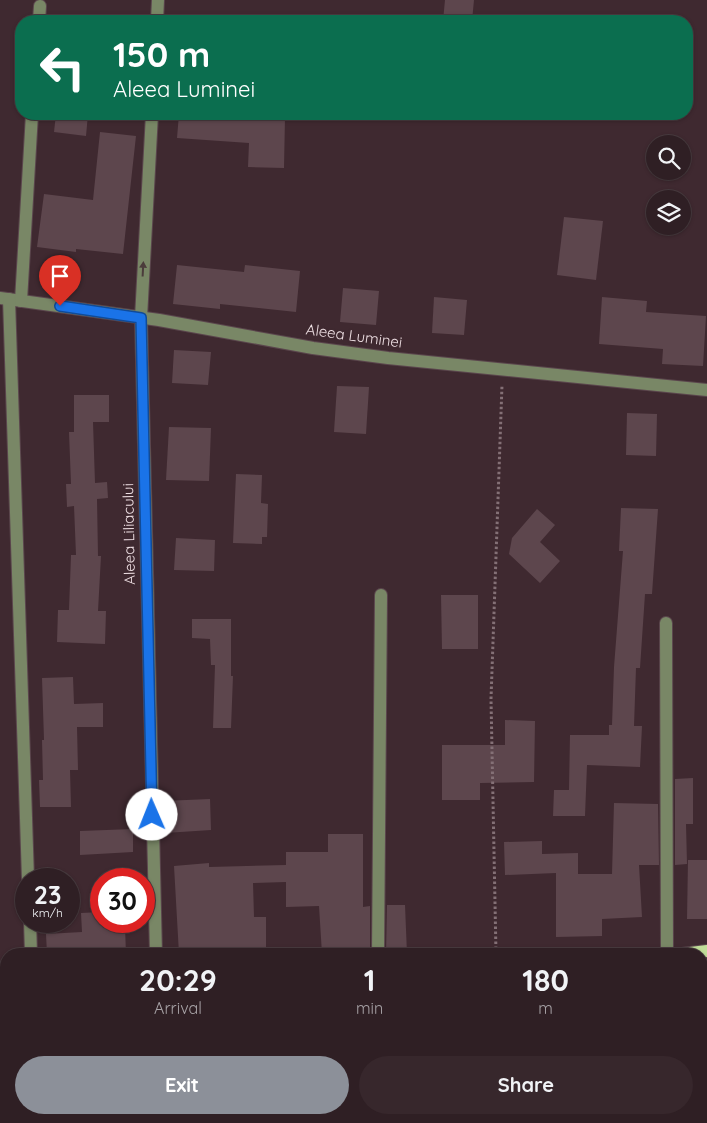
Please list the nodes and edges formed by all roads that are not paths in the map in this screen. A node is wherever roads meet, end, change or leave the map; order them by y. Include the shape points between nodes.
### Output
1 (158, 0) edge
2 (40, 6) dead end
3 (39, 15) edge
4 (157, 15) edge
5 (31, 120) edge
6 (152, 120) edge
7 (10, 300) edge
8 (141, 318) junction
9 (707, 390) edge
10 (381, 595) dead end
11 (666, 622) dead end
12 (28, 868) edge
13 (30, 933) edge
14 (31, 948) edge
15 (156, 948) edge
16 (378, 948) edge
17 (667, 948) edge

1 - 4 street
2 - 3 street
5 - 7 street
8 -> 6 street, Aleea Liliacului
7 - 8 street, Aleea Luminei
7 - 12 street
8 - 9 street, Aleea Luminei via 388,358
8 - 15 street, Aleea Liliacului
10 - 16 street
11 - 17 street
13 - 14 street

